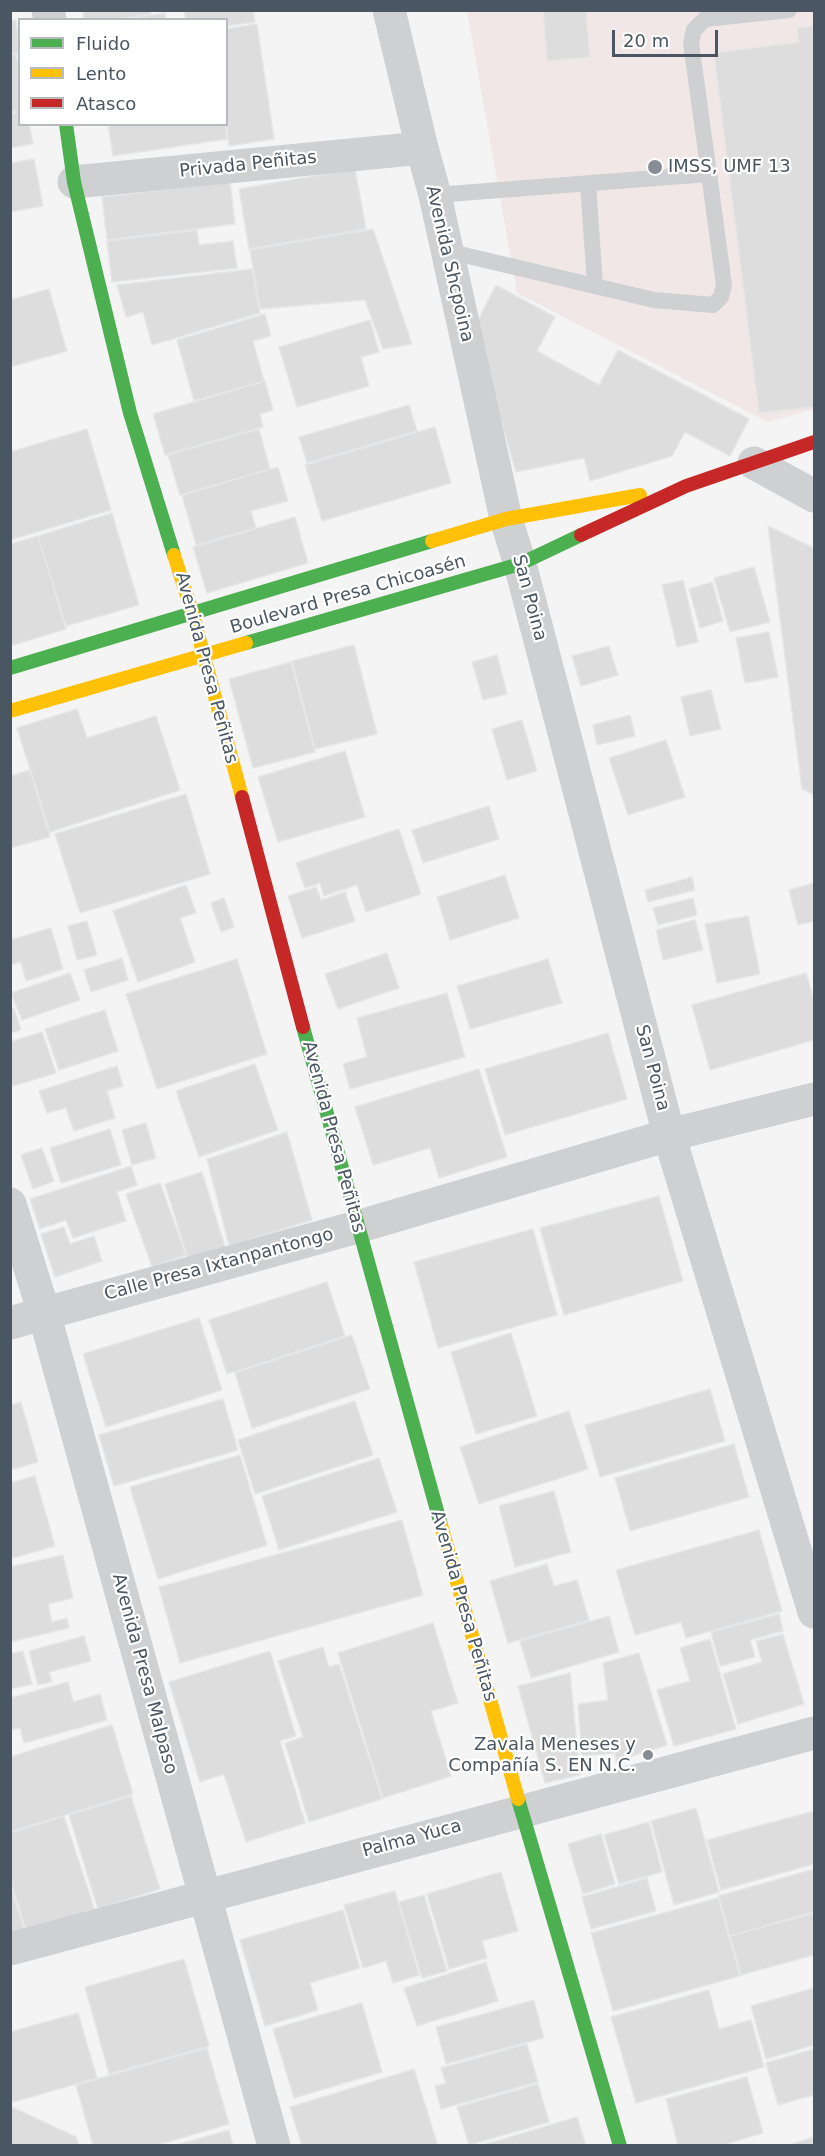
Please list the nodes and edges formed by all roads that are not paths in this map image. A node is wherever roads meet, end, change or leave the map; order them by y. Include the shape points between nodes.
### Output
1 (389, 10) edge
2 (789, 10) edge
3 (66, 126) edge
4 (422, 148) junction
5 (709, 174) junction
6 (74, 182) junction
7 (588, 184) junction
8 (435, 195) junction
9 (447, 251) junction
10 (595, 285) junction
11 (814, 442) edge
12 (754, 463) junction
13 (686, 486) junction
14 (814, 495) edge
15 (506, 519) junction
16 (520, 564) junction
17 (192, 612) junction
18 (203, 656) junction
19 (10, 668) edge
20 (10, 711) edge
21 (814, 1099) edge
22 (669, 1135) junction
23 (10, 1204) edge
24 (357, 1227) junction
25 (44, 1313) junction
26 (10, 1323) edge
27 (814, 1612) edge
28 (814, 1732) edge
29 (521, 1810) junction
30 (204, 1896) junction
31 (10, 1949) edge
32 (274, 2145) edge
33 (620, 2145) edge

1 - 4 street, Avenida Shcpoina
2 - 5 lane via 705,19 694,30 691,43
3 - 6 street, Avenida Presa Peñitas
4 - 6 street, Privada Peñitas
4 - 8 street, Avenida Shcpoina
5 - 7 lane
5 - 10 lane via 724,285 721,297 713,305 654,300
6 - 17 street, Avenida Presa Peñitas via 130,412
7 - 8 lane
7 - 10 lane
8 - 9 street, Avenida Shcpoina
9 - 10 lane
9 - 15 street, Avenida Shcpoina
11 - 12 street, Boulevard Presa Chicoasén
12 - 13 street, Boulevard Presa Chicoasén
12 - 14 street
13 - 15 street, Boulevard Presa Chicoasén
13 - 16 street, Boulevard Presa Chicoasén
15 - 16 street, San Poina
15 - 17 street, Boulevard Presa Chicoasén
16 - 18 street, Boulevard Presa Chicoasén
16 - 22 street, San Poina
17 - 18 street, Avenida Presa Peñitas
17 - 19 street, Boulevard Presa Chicoasén
18 - 20 street, Boulevard Presa Chicoasén
18 - 24 street, Avenida Presa Peñitas
21 - 22 street, Calle Presa Ixtanpantongo
22 - 24 street, Calle Presa Ixtanpantongo
22 - 27 street, San Poina
23 - 25 street, Avenida Presa Malpaso
24 - 25 street, Calle Presa Ixtanpantongo
24 - 29 street, Avenida Presa Peñitas
25 - 26 street, Calle Presa Ixtanpantongo
25 - 30 street, Avenida Presa Malpaso
28 - 29 street, Palma Yuca
29 - 30 street, Palma Yuca
29 - 33 street, Avenida Presa Peñitas
30 - 31 street, Palma Yuca
30 - 32 street, Avenida Presa Malpaso

